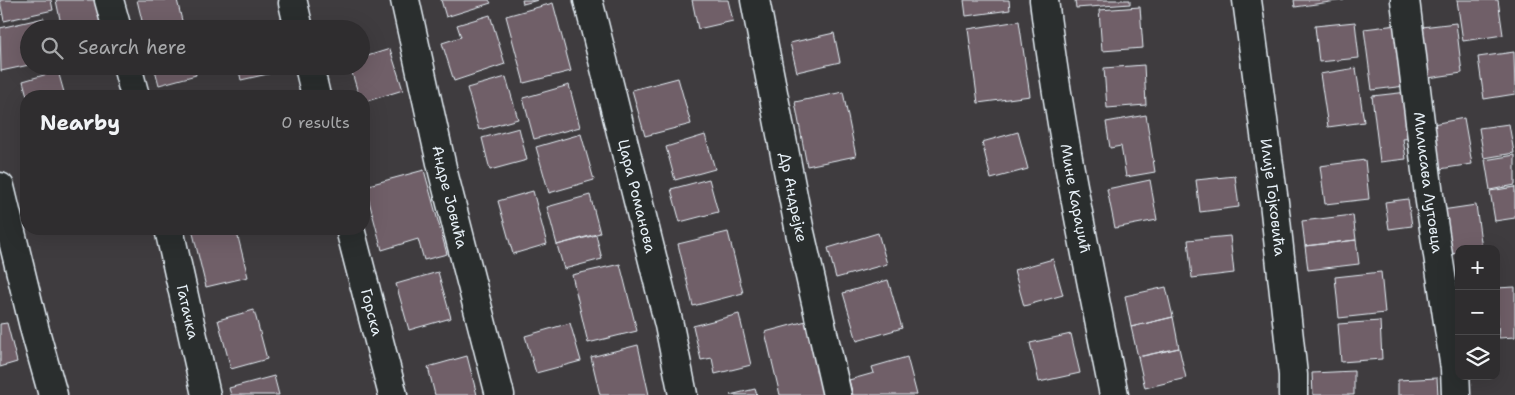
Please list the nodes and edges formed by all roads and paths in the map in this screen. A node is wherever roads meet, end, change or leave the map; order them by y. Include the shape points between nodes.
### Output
1 (110, 0) edge
2 (405, 0) edge
3 (588, 0) edge
4 (755, 0) edge
5 (1044, 0) edge
6 (1246, 0) edge
7 (1406, 0) edge
8 (115, 20) edge
9 (129, 75) edge
10 (311, 75) edge
11 (133, 90) edge
12 (315, 90) edge
13 (0, 187) edge
14 (170, 235) edge
15 (352, 235) edge
16 (53, 395) edge
17 (206, 395) edge
18 (393, 395) edge
19 (500, 395) edge
20 (683, 395) edge
21 (836, 395) edge
22 (1114, 395) edge
23 (1293, 395) edge
24 (1456, 395) edge

1 - 8 street
2 - 19 street, Андре Јовића via 443,172
3 - 20 street, Цара Романова
4 - 21 street, Др Андрејке via 800,232
5 - 22 street, Мине Караџић via 1077,210
6 - 23 street, Илије Гојковића via 1274,202
7 - 24 street, Милисава Лутовца
9 - 11 street
10 - 12 street
13 - 16 street
14 - 17 street, Гатачка
15 - 18 street, Горска

